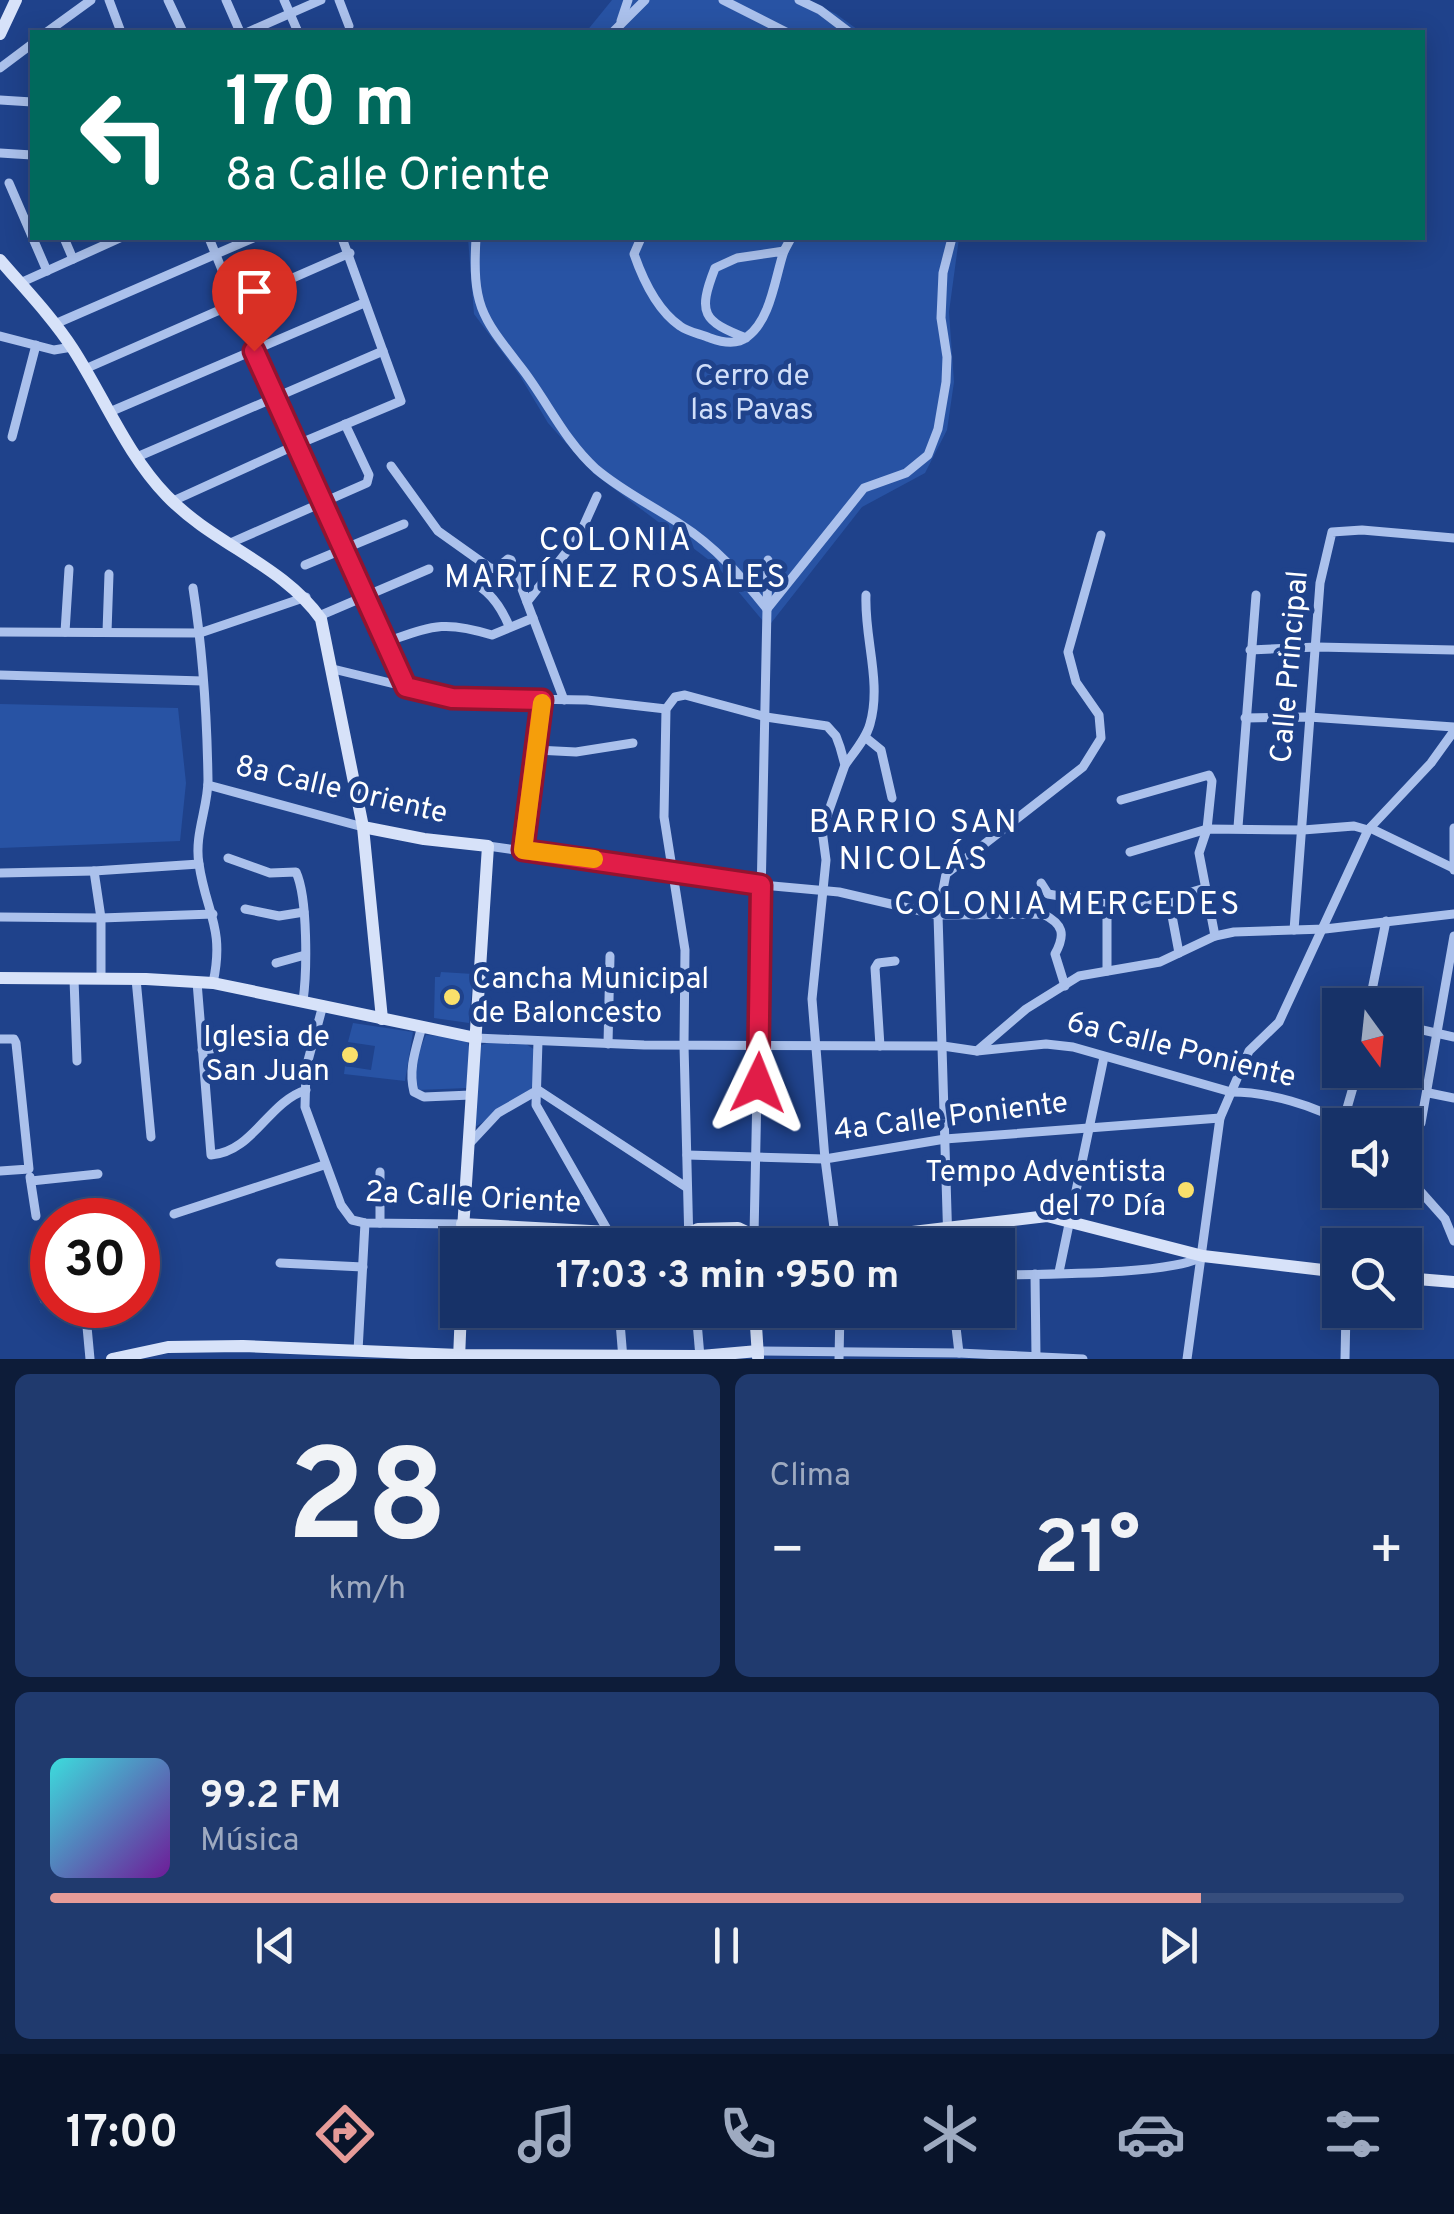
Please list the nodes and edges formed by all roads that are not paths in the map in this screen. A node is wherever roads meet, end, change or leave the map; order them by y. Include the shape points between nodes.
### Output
1 (16, 0) edge
2 (90, 0) edge
3 (109, 0) edge
4 (168, 0) edge
5 (226, 0) edge
6 (284, 0) edge
7 (321, 0) edge
8 (340, 0) edge
9 (628, 0) edge
10 (645, 0) edge
11 (723, 0) edge
12 (799, 0) edge
13 (291, 14) junction
14 (350, 26) dead end
15 (617, 29) edge
16 (51, 30) edge
17 (120, 30) edge
18 (182, 30) edge
19 (243, 30) edge
20 (249, 30) edge
21 (297, 30) edge
22 (782, 30) edge
23 (846, 30) edge
24 (0, 34) edge
25 (30, 46) edge
26 (0, 68) edge
27 (0, 100) edge
28 (30, 102) edge
29 (0, 153) edge
30 (30, 155) edge
31 (9, 183) dead end
32 (30, 232) edge
33 (34, 240) edge
34 (65, 240) edge
35 (116, 240) edge
36 (209, 240) edge
37 (249, 240) edge
38 (343, 240) edge
39 (476, 240) edge
40 (640, 240) edge
41 (791, 240) edge
42 (951, 240) edge
43 (784, 251) junction
44 (216, 253) junction
45 (350, 253) junction
46 (73, 259) junction
47 (0, 260) edge
48 (47, 271) junction
49 (20, 283) junction
50 (364, 303) junction
51 (233, 304) junction
52 (55, 324) junction
53 (0, 336) edge
54 (746, 338) junction
55 (36, 345) junction
56 (72, 347) junction
57 (254, 351) junction
58 (383, 351) junction
59 (85, 369) junction
60 (274, 398) junction
61 (112, 411) junction
62 (345, 424) junction
63 (12, 437) dead end
64 (296, 445) junction
65 (137, 457) junction
66 (391, 466) dead end
67 (597, 496) dead end
68 (173, 501) junction
69 (322, 502) junction
70 (404, 524) dead end
71 (1100, 535) dead end
72 (1454, 538) edge
73 (226, 544) junction
74 (343, 548) junction
75 (768, 560) dead end
76 (305, 565) dead end
77 (69, 569) dead end
78 (429, 569) dead end
79 (108, 574) dead end
80 (468, 581) dead end
81 (193, 588) dead end
82 (364, 595) junction
83 (866, 595) dead end
84 (1256, 595) dead end
85 (306, 598) junction
86 (527, 602) junction
87 (767, 610) junction
88 (319, 616) junction
89 (533, 618) junction
90 (509, 626) junction
91 (0, 632) edge
92 (65, 632) junction
93 (107, 632) junction
94 (200, 633) junction
95 (386, 642) junction
96 (1317, 647) junction
97 (1250, 650) junction
98 (1454, 650) edge
99 (333, 668) junction
100 (0, 676) edge
101 (204, 681) junction
102 (406, 687) junction
103 (542, 700) junction
104 (564, 700) junction
105 (666, 709) junction
106 (766, 716) junction
107 (1309, 716) junction
108 (1245, 718) junction
109 (1454, 729) edge
110 (865, 737) junction
111 (633, 743) dead end
112 (1444, 746) junction
113 (536, 750) junction
114 (1454, 754) edge
115 (845, 765) junction
116 (208, 785) junction
117 (892, 798) dead end
118 (1122, 800) dead end
119 (363, 827) junction
120 (1238, 827) junction
121 (1454, 828) edge
122 (1207, 829) junction
123 (1369, 829) junction
124 (1303, 830) junction
125 (488, 846) junction
126 (523, 850) junction
127 (1130, 852) dead end
128 (228, 858) dead end
129 (198, 864) junction
130 (1454, 870) edge
131 (95, 871) junction
132 (673, 872) junction
133 (0, 873) edge
134 (1041, 883) dead end
135 (761, 885) junction
136 (1205, 888) junction
137 (822, 891) junction
138 (1048, 894) junction
139 (1169, 900) junction
140 (1141, 907) dead end
141 (245, 909) dead end
142 (304, 912) junction
143 (213, 914) junction
144 (1044, 914) junction
145 (1454, 914) edge
146 (938, 915) junction
147 (0, 917) edge
148 (101, 918) junction
149 (1386, 920) junction
150 (1324, 929) junction
151 (1294, 930) junction
152 (1215, 936) junction
153 (1454, 936) edge
154 (305, 954) junction
155 (1179, 954) junction
156 (610, 956) dead end
157 (895, 961) dead end
158 (276, 963) dead end
159 (1108, 971) junction
160 (0, 978) edge
161 (74, 979) junction
162 (101, 979) junction
163 (136, 979) junction
164 (197, 982) junction
165 (213, 984) junction
166 (1065, 986) junction
167 (1372, 988) edge
168 (302, 1002) junction
169 (322, 1005) junction
170 (382, 1019) junction
171 (422, 1026) junction
172 (1422, 1030) edge
173 (1439, 1033) junction
174 (1454, 1037) edge
175 (476, 1038) junction
176 (0, 1039) edge
177 (538, 1041) junction
178 (608, 1044) junction
179 (684, 1045) junction
180 (760, 1046) junction
181 (814, 1046) junction
182 (880, 1046) junction
183 (943, 1046) junction
184 (227, 1047) dead end
185 (202, 1050) junction
186 (976, 1052) junction
187 (1104, 1057) junction
188 (76, 1061) dead end
189 (306, 1090) junction
190 (538, 1090) junction
191 (1231, 1092) junction
192 (1429, 1093) junction
193 (472, 1095) junction
194 (1454, 1098) edge
195 (1322, 1114) edge
196 (1220, 1118) junction
197 (1422, 1119) edge
198 (1089, 1126) junction
199 (151, 1137) dead end
200 (945, 1139) junction
201 (469, 1144) junction
202 (687, 1154) junction
203 (754, 1157) junction
204 (825, 1159) junction
205 (324, 1165) junction
206 (28, 1169) junction
207 (0, 1171) edge
208 (380, 1172) dead end
209 (98, 1174) dead end
210 (30, 1181) junction
211 (686, 1187) junction
212 (1422, 1193) edge
213 (33, 1198) edge
214 (174, 1214) dead end
215 (1070, 1220) junction
216 (366, 1223) junction
217 (380, 1223) junction
218 (462, 1224) junction
219 (462, 1228) edge
220 (504, 1228) edge
221 (603, 1228) edge
222 (688, 1228) edge
223 (754, 1228) edge
224 (834, 1228) edge
225 (947, 1228) edge
226 (959, 1228) edge
227 (1454, 1242) edge
228 (1166, 1247) junction
229 (1203, 1256) junction
230 (280, 1263) dead end
231 (363, 1267) junction
232 (1164, 1267) junction
233 (1322, 1270) edge
234 (1059, 1272) junction
235 (1035, 1274) junction
236 (1015, 1275) edge
237 (1422, 1279) edge
238 (1454, 1282) edge
239 (87, 1328) edge
240 (460, 1328) edge
241 (621, 1328) edge
242 (698, 1328) edge
243 (756, 1328) edge
244 (840, 1328) edge
245 (956, 1328) edge
246 (1345, 1328) edge
247 (959, 1354) junction
248 (358, 1355) edge
249 (758, 1355) edge
250 (839, 1355) edge
251 (459, 1357) edge
252 (623, 1357) edge
253 (700, 1357) edge
254 (1036, 1357) edge
255 (90, 1359) edge
256 (112, 1359) edge
257 (1084, 1359) edge
258 (1187, 1359) edge
259 (1344, 1359) edge

1 - 24 street
2 - 16 street
3 - 17 street
4 - 18 street
5 - 19 street
6 - 13 street
7 - 13 street
8 - 14 street
9 - 15 street
10 - 15 street
11 - 22 street
12 - 23 street
13 - 20 street
13 - 21 street
25 - 26 street
27 - 28 street
29 - 30 street
31 - 32 street
33 - 48 street
34 - 46 street
35 - 46 street
36 - 44 street
37 - 44 street
38 - 45 street
39 - 87 street via 477,295 485,321 567,438 624,492 708,544
40 - 54 street via 634,254 643,278 680,327 718,341
41 - 43 street
42 - 87 street via 940,318 946,382 928,455 906,473 864,488
43 - 54 street via 766,312
43 - 54 street via 715,268 705,303 710,319
44 - 51 street
44 - 52 street
45 - 50 street
45 - 51 street
46 - 48 street
47 - 49 street
48 - 49 street
49 - 52 street
50 - 57 street
50 - 58 street
51 - 57 street
51 - 59 street
52 - 56 street
53 - 55 street
55 - 56 street
55 - 63 street
56 - 59 street
57 - 60 street
57 - 61 street
58 - 60 street
58 - 62 street via 401,401
59 - 61 street
60 - 64 street
60 - 65 street
61 - 65 street
62 - 64 street
62 - 69 street via 370,480
64 - 68 street
64 - 69 street
65 - 68 street
66 - 86 street via 438,531 490,568 511,560
67 - 86 street via 579,536
68 - 73 street
69 - 73 street
69 - 74 street
70 - 74 street
71 - 146 street via 1068,652 1076,682 1099,715 1101,738 1083,767 946,874
72 - 96 street, Calle Principal via 1332,532 1320,583
73 - 85 street
74 - 76 street
74 - 82 street
75 - 87 street
77 - 92 street
78 - 82 street
79 - 93 street
80 - 90 street via 493,598
81 - 94 street
82 - 88 street
82 - 95 street
83 - 110 street via 875,688
84 - 97 street
85 - 88 street
85 - 94 street
86 - 89 street
87 - 106 street
88 - 99 street
89 - 90 street
89 - 104 street
90 - 95 street via 492,635 445,624
91 - 92 street
92 - 93 street
93 - 94 street
94 - 101 street
95 - 102 street
96 - 97 street
96 - 98 street
96 - 107 street, Calle Principal
97 - 108 street
99 - 102 street
99 - 119 street
100 - 101 street
101 - 116 street
102 - 103 street via 452,698
103 - 104 street
103 - 113 street
104 - 105 street
105 - 106 street via 684,695
105 - 132 street via 664,818
106 - 115 street via 827,726
106 - 135 street
107 - 108 street
107 - 109 street
107 - 124 street, Calle Principal
108 - 120 street
109 - 112 street
110 - 115 street
110 - 117 street via 881,750
111 - 113 street
112 - 114 street
112 - 123 street
113 - 126 street
115 - 137 street via 822,830
116 - 119 street, 8a Calle Oriente
116 - 129 street
118 - 122 street via 1209,775
119 - 125 street, 8a Calle Oriente
119 - 170 street
120 - 122 street
120 - 124 street
121 - 130 street
122 - 127 street
122 - 136 street via 1199,853
123 - 124 street
123 - 130 street
123 - 150 street
124 - 151 street, Calle Principal
125 - 126 street, 8a Calle Oriente
125 - 175 street
126 - 132 street, 8a Calle Oriente
128 - 142 street via 270,873 296,872
129 - 131 street
129 - 143 street
131 - 133 street
131 - 148 street
132 - 135 street, 8a Calle Oriente
132 - 179 street via 686,950
134 - 138 street
135 - 137 street, 8a Calle Oriente
135 - 180 street
136 - 139 street
136 - 152 street
137 - 146 street, 8a Calle Oriente
137 - 181 street
138 - 144 street
138 - 159 street via 1107,904
139 - 140 street
139 - 155 street
141 - 142 street via 279,916
142 - 154 street
143 - 148 street
143 - 165 street
144 - 146 street, 8a Calle Oriente
144 - 166 street via 1061,929 1055,954
145 - 149 street
146 - 183 street
147 - 148 street
148 - 162 street
149 - 150 street
149 - 167 street
150 - 151 street
150 - 191 street via 1279,1022 1249,1052
151 - 152 street
152 - 155 street
153 - 173 street
154 - 158 street
154 - 168 street
155 - 159 street
156 - 178 street
157 - 182 street via 876,966
159 - 166 street
160 - 161 street
161 - 162 street
161 - 188 street
162 - 163 street
163 - 164 street
163 - 199 street
164 - 165 street
164 - 185 street
165 - 168 street
166 - 186 street
168 - 169 street
169 - 170 street
169 - 189 street, 2a Calle Oriente
170 - 171 street
171 - 175 street
171 - 193 street via 412,1062 414,1092
172 - 173 street
173 - 174 street
173 - 192 street
175 - 177 street, 6a Calle Poniente
175 - 193 street
176 - 206 street via 16,1044
177 - 178 street, 6a Calle Poniente
177 - 190 street
178 - 179 street, 6a Calle Poniente
179 - 180 street, 6a Calle Poniente
179 - 202 street
180 - 181 street, 6a Calle Poniente
180 - 203 street
181 - 182 street, 6a Calle Poniente
181 - 204 street
182 - 183 street, 6a Calle Poniente
183 - 186 street, 6a Calle Poniente
183 - 200 street
184 - 185 street
185 - 189 street via 210,1155 240,1145
186 - 187 street, 6a Calle Poniente via 1046,1044
187 - 191 street, 6a Calle Poniente
187 - 198 street
189 - 205 street, 2a Calle Oriente
190 - 201 street via 498,1113
190 - 211 street
190 - 221 street via 538,1109
191 - 195 street, 6a Calle Poniente
191 - 196 street
192 - 194 street
192 - 197 street
193 - 201 street
196 - 198 street, 4a Calle Poniente
196 - 229 street
198 - 200 street, 4a Calle Poniente
198 - 215 street
200 - 204 street, 4a Calle Poniente
200 - 225 street
201 - 218 street
202 - 203 street, 4a Calle Poniente
202 - 211 street
203 - 204 street, 4a Calle Poniente
203 - 223 street
204 - 224 street
205 - 214 street
205 - 216 street, 2a Calle Oriente via 341,1205 352,1220
206 - 207 street
206 - 210 street
208 - 217 street
209 - 210 street
210 - 213 street
211 - 222 street
212 - 227 street via 1445,1219
215 - 226 street, 2a Calle Oriente via 1028,1217
215 - 228 street, 2a Calle Oriente
215 - 234 street
216 - 217 street, 2a Calle Oriente
216 - 231 street
217 - 218 street, 2a Calle Oriente
218 - 219 street
218 - 220 street, 2a Calle Oriente
228 - 229 street, 2a Calle Oriente
228 - 232 street
229 - 232 street
229 - 233 street, 2a Calle Oriente
229 - 258 street
230 - 231 street
231 - 248 street
232 - 234 street
234 - 235 street
235 - 236 street
235 - 254 street
237 - 238 street
239 - 255 street
240 - 251 street
241 - 252 street
242 - 253 street
243 - 249 street
244 - 250 street
245 - 247 street
246 - 259 street
247 - 250 street
247 - 254 street
248 - 251 street
248 - 256 street via 316,1347 168,1348
249 - 250 street
249 - 253 street
251 - 252 street
252 - 253 street
254 - 257 street

